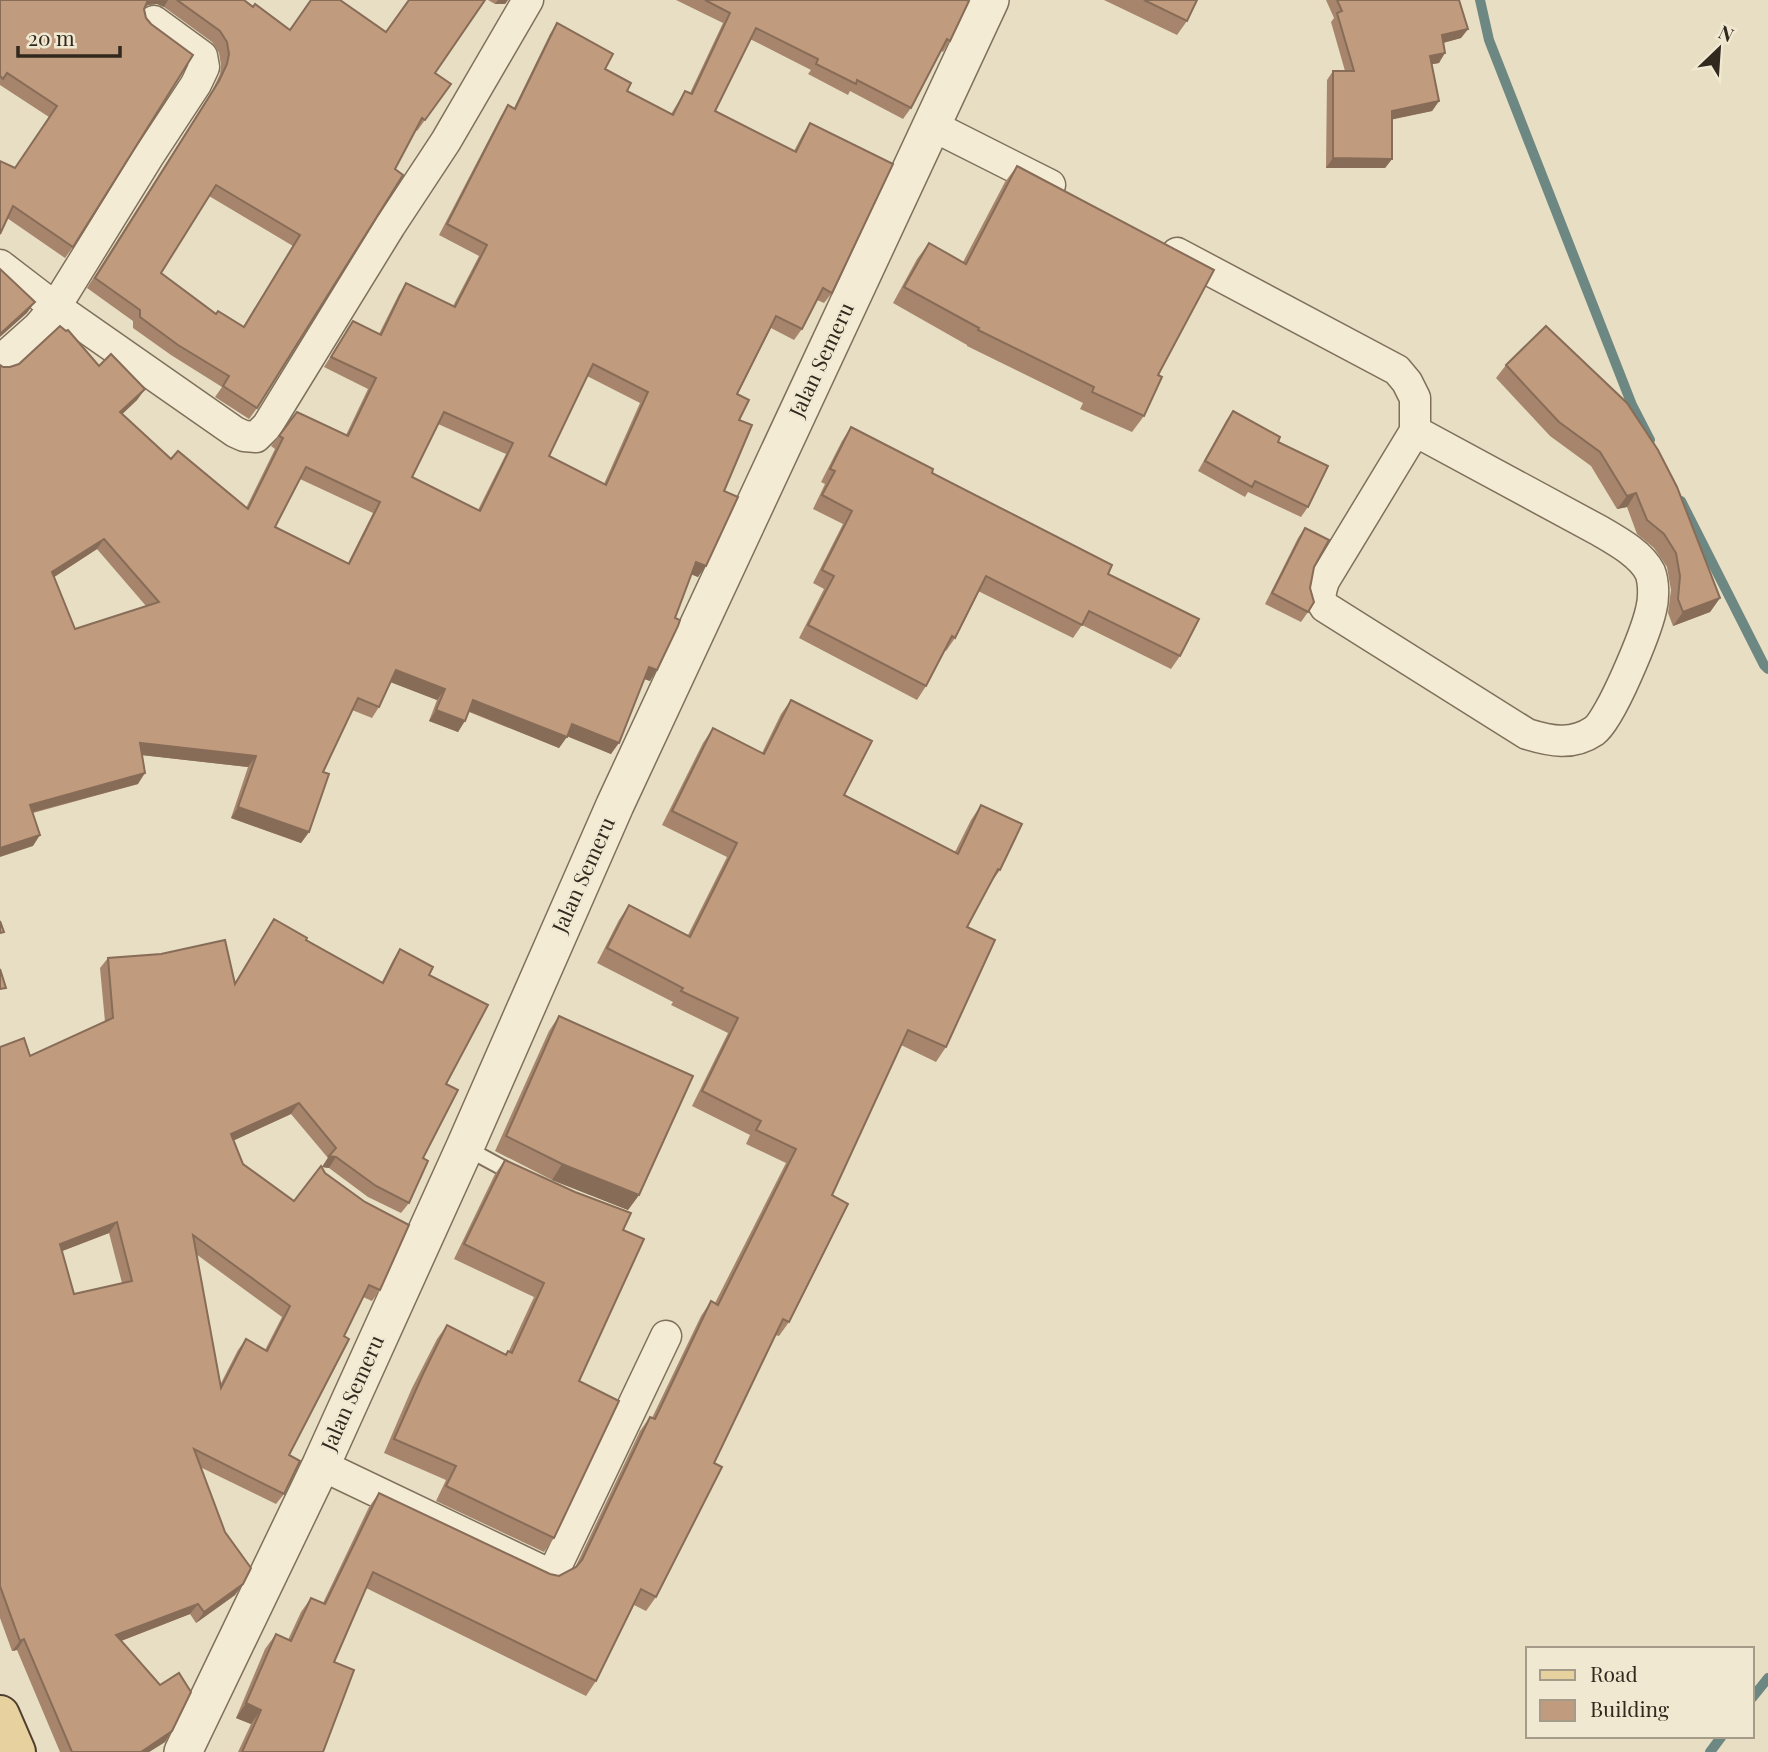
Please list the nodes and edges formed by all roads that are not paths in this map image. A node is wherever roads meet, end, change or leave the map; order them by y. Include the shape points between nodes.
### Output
1 (528, 0) edge
2 (990, 0) edge
3 (154, 21) dead end
4 (931, 125) junction
5 (1070, 195) edge
6 (1152, 240) edge
7 (0, 265) edge
8 (56, 306) junction
9 (0, 361) edge
10 (1415, 431) junction
11 (465, 1147) junction
12 (528, 1181) edge
13 (666, 1336) dead end
14 (321, 1465) junction
15 (0, 1715) edge
16 (16, 1752) edge
17 (183, 1752) edge

1 - 8 street via 446,141 260,434 250,438 235,432
2 - 4 street, Jalan Semeru
3 - 8 street via 202,56 204,67
4 - 5 street
4 - 11 street, Jalan Semeru via 615,805
6 - 10 street via 1396,370 1415,398
7 - 8 street
8 - 9 street
10 - 10 street via 1324,581 1321,601 1342,620 1527,734 1565,742 1596,729 1614,701 1651,610 1650,572 1627,548 1600,531
11 - 12 lane
11 - 14 street, Jalan Semeru via 418,1233
13 - 14 street via 556,1567 547,1573
14 - 17 street, Jalan Semeru
15 - 16 main road

